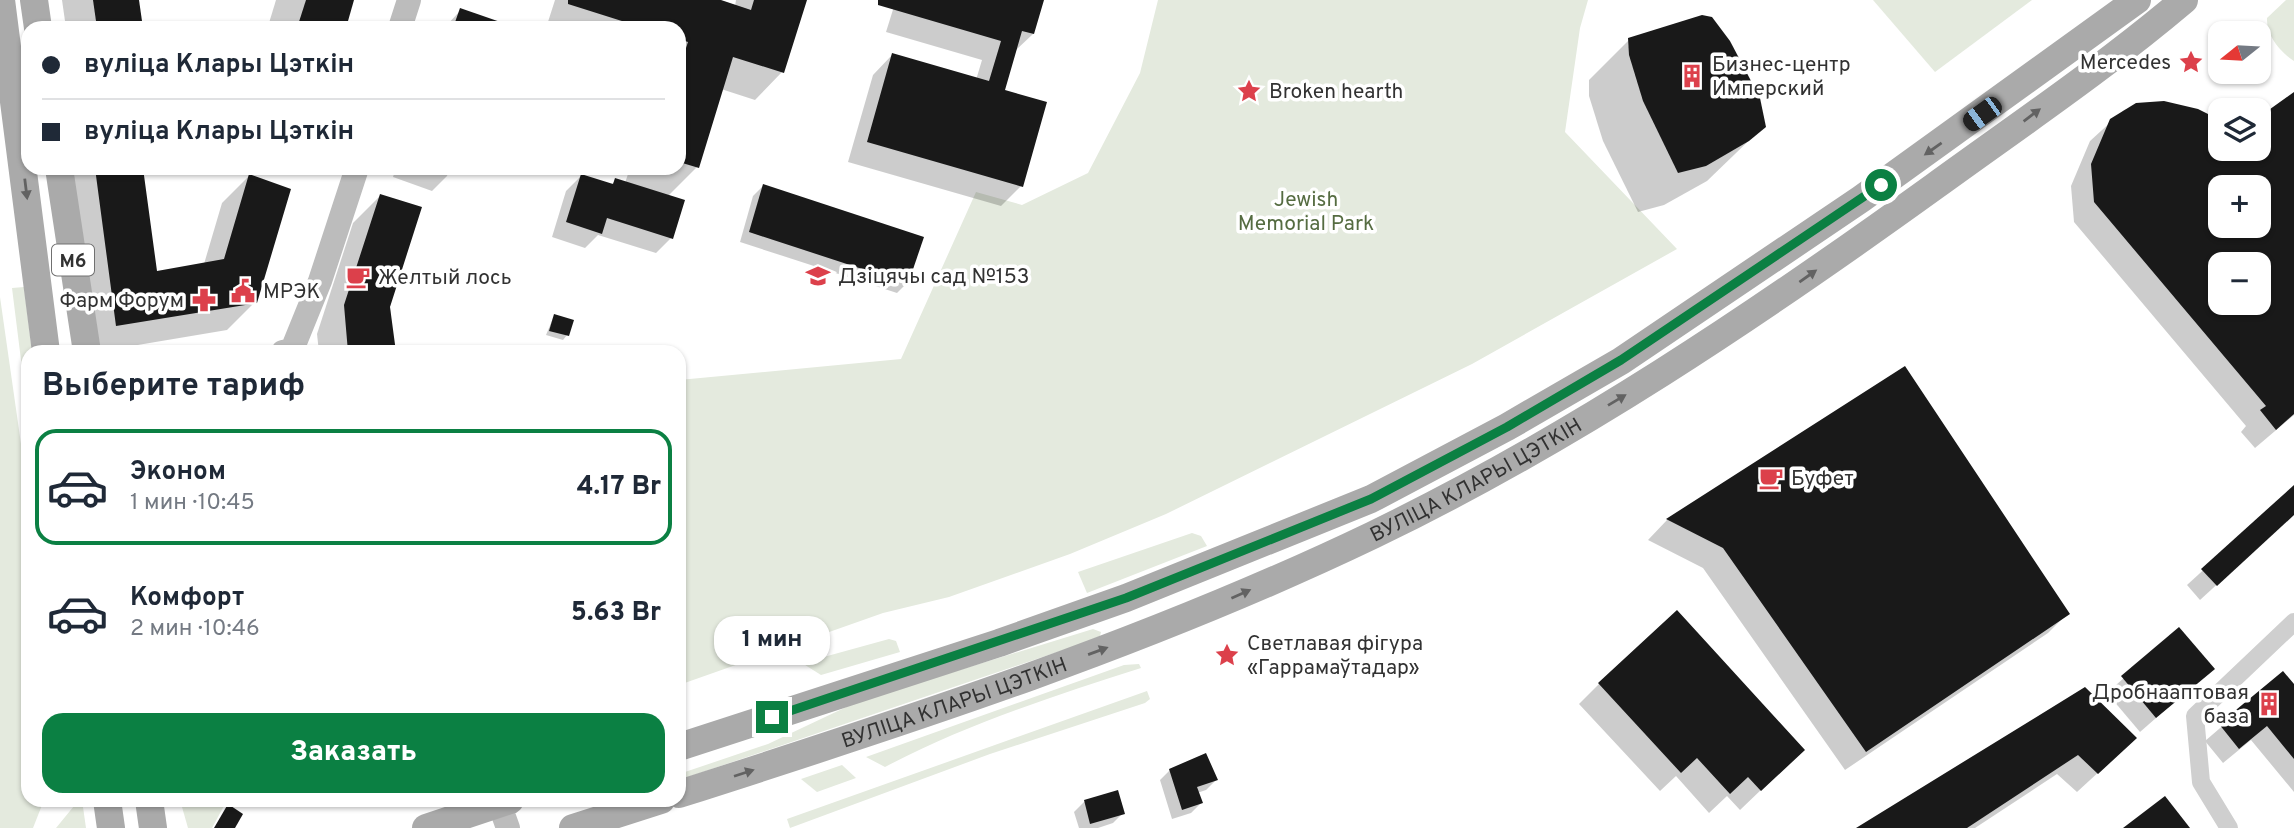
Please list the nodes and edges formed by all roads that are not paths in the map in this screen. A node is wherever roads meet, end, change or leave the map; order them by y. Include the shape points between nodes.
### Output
1 (1, 0) edge
2 (34, 0) edge
3 (409, 0) edge
4 (2137, 0) edge
5 (2184, 0) edge
6 (37, 21) edge
7 (402, 21) edge
8 (21, 156) edge
9 (23, 175) edge
10 (60, 175) edge
11 (355, 175) edge
12 (45, 345) edge
13 (86, 345) edge
14 (292, 345) edge
15 (2294, 622) edge
16 (686, 745) edge
17 (686, 792) edge
18 (106, 807) edge
19 (107, 807) edge
20 (150, 807) edge
21 (639, 807) edge
22 (506, 810) edge
23 (104, 828) edge
24 (111, 828) edge
25 (153, 828) edge
26 (426, 828) edge
27 (573, 828) edge
28 (2229, 828) edge

1 -> 8 main road, М6
2 - 6 main road
3 - 7 main road
4 -> 16 main road, ВУЛІЦА КЛАРЫ ЦЭТКІН via 1895,175 1621,360 1371,499 1101,607
17 -> 5 main road, ВУЛІЦА КЛАРЫ ЦЭТКІН via 1178,621 1373,535 1515,461 1806,278
9 -> 12 main road, М6
10 - 13 main road, М6
11 - 14 main road via 320,281
15 - 28 street via 2195,716 2202,782
18 - 23 main road
19 - 24 main road
20 - 25 main road
21 - 27 main road
22 - 26 main road

